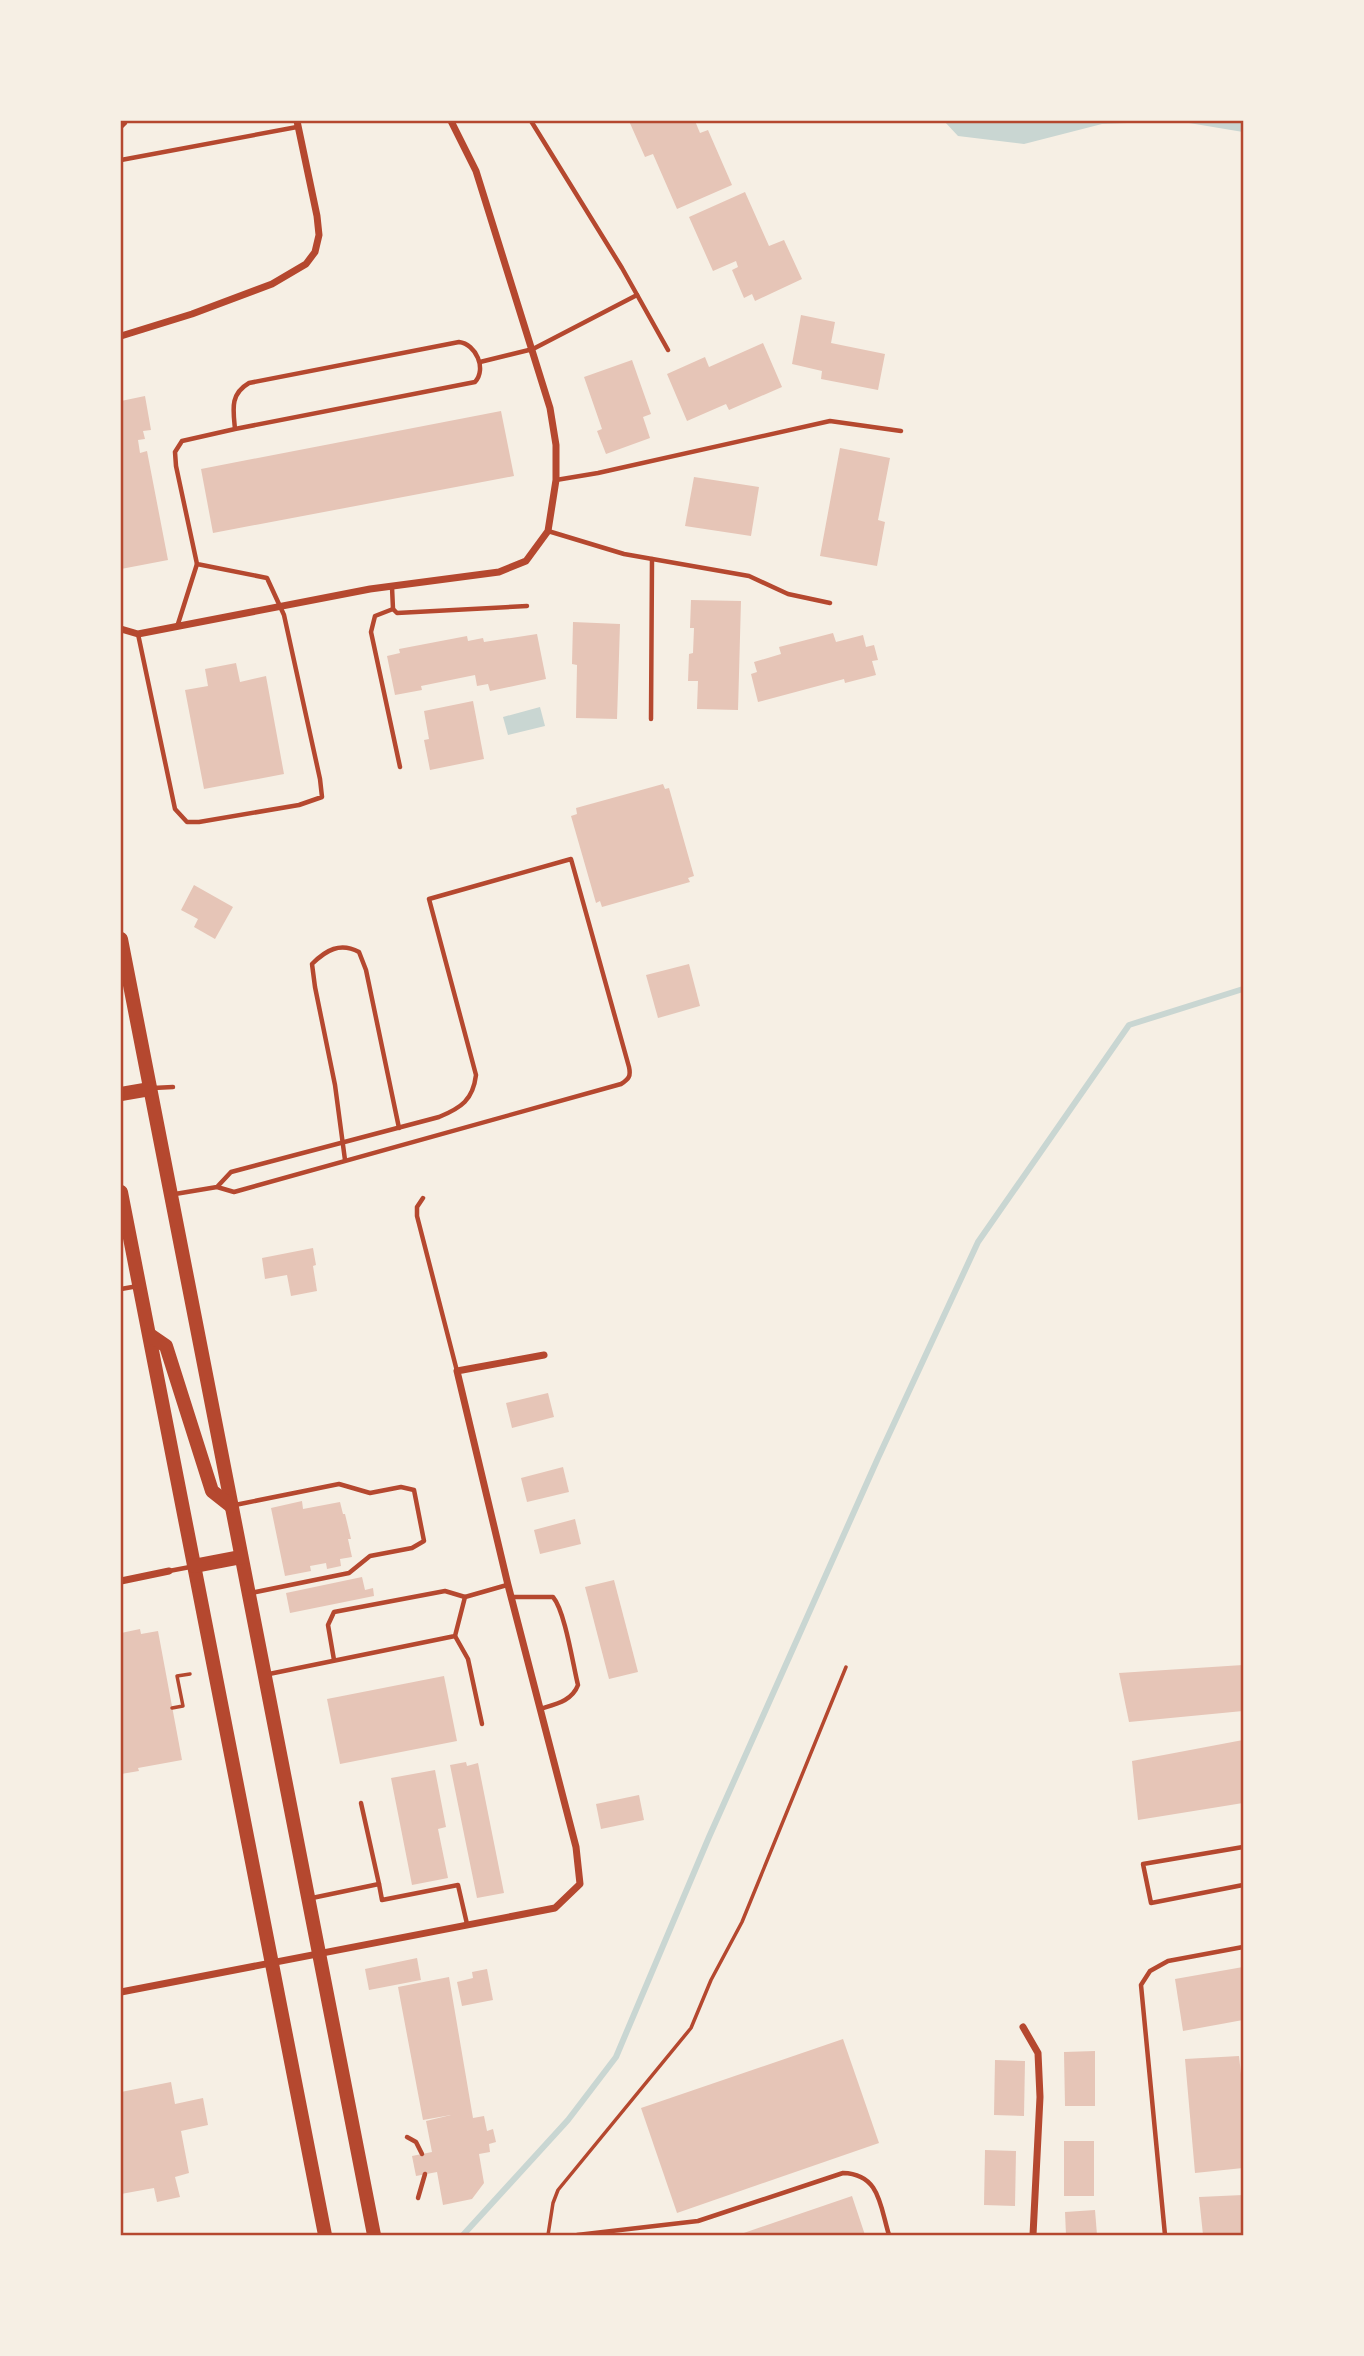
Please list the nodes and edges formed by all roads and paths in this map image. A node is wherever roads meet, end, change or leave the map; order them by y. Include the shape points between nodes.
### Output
1 (451, 121) edge
2 (531, 121) edge
3 (298, 124) edge
4 (121, 160) edge
5 (637, 295) junction
6 (121, 336) edge
7 (533, 349) junction
8 (668, 350) dead end
9 (480, 362) junction
10 (235, 429) junction
11 (901, 431) dead end
12 (556, 480) junction
13 (548, 531) junction
14 (652, 559) junction
15 (197, 564) junction
16 (392, 586) junction
17 (830, 603) dead end
18 (527, 606) dead end
19 (280, 607) junction
20 (393, 609) junction
21 (177, 628) junction
22 (121, 629) edge
23 (138, 634) junction
24 (651, 719) dead end
25 (400, 767) dead end
26 (121, 939) edge
27 (173, 1087) dead end
28 (150, 1089) junction
29 (121, 1094) edge
30 (399, 1128) junction
31 (342, 1142) junction
32 (345, 1160) junction
33 (217, 1187) junction
34 (121, 1192) edge
35 (171, 1195) junction
36 (423, 1198) dead end
37 (139, 1286) junction
38 (121, 1289) edge
39 (150, 1335) junction
40 (544, 1354) dead end
41 (457, 1371) junction
42 (231, 1506) junction
43 (241, 1557) junction
44 (194, 1566) junction
45 (169, 1571) joint
46 (121, 1581) edge
47 (508, 1585) junction
48 (248, 1594) junction
49 (464, 1597) junction
50 (512, 1597) junction
51 (455, 1636) junction
52 (334, 1660) junction
53 (846, 1667) dead end
54 (190, 1674) dead end
55 (264, 1675) junction
56 (172, 1708) dead end
57 (540, 1709) junction
58 (482, 1724) dead end
59 (361, 1802) dead end
60 (1243, 1847) edge
61 (379, 1884) junction
62 (1243, 1885) edge
63 (308, 1899) junction
64 (467, 1924) junction
65 (1243, 1947) edge
66 (318, 1953) junction
67 (272, 1964) junction
68 (121, 1992) edge
69 (1023, 2028) dead end
70 (407, 2137) dead end
71 (422, 2154) dead end
72 (425, 2174) dead end
73 (418, 2198) dead end
74 (325, 2235) edge
75 (374, 2235) edge
76 (548, 2235) edge
77 (577, 2235) edge
78 (889, 2235) edge
79 (1032, 2235) edge
80 (1165, 2235) edge

1 - 7 street via 476,171
2 - 5 lane
3 - 4 lane
3 - 6 street via 319,235 306,264 272,284
5 - 7 lane
5 - 8 lane
7 - 9 lane
7 - 12 street via 550,408
9 - 10 lane via 475,382
9 - 10 lane via 473,348 459,342 249,383 232,406
10 - 15 lane via 181,441 175,452
11 - 12 lane via 830,421
12 - 13 street
13 - 14 lane
13 - 16 street via 526,561 499,572
14 - 17 lane via 749,576 788,594
14 - 24 lane
15 - 19 lane via 267,578
15 - 21 lane
16 - 19 street
16 - 20 lane
18 - 20 lane via 405,613
19 - 21 street
19 - 23 lane via 322,797 299,805 199,822 187,822 180,816 168,784
20 - 25 lane via 375,616 371,632
21 - 23 street
22 - 23 street
26 - 28 main road
27 - 28 lane
28 - 29 main road
28 - 35 main road
30 - 31 lane
30 - 31 lane via 366,970 359,952 336,948 312,964
30 - 32 lane via 456,1110 469,1100 476,1075 429,899 571,859 629,1067 627,1081
31 - 32 lane
31 - 33 lane via 231,1172
32 - 33 lane via 234,1192
33 - 35 lane
34 - 37 main road
35 - 42 main road
36 - 41 lane via 417,1216
37 - 38 lane
37 - 39 main road
39 - 42 main road via 166,1346 212,1491
39 - 44 main road
40 - 41 street
41 - 47 street
42 - 43 main road
42 - 48 lane via 339,1484 370,1493 401,1487 414,1490 424,1541 412,1548 370,1556 349,1573
43 - 44 main road
43 - 48 main road
44 - 45 lane
44 - 67 main road
45 - 46 street
47 - 49 lane
47 - 50 street
48 - 55 main road
49 - 51 lane
49 - 52 lane via 445,1591 334,1612 327,1625
50 - 57 street
50 - 57 lane via 553,1597 558,1604 578,1685 564,1702
51 - 52 lane
51 - 58 lane via 468,1659
52 - 55 lane
53 - 76 path via 742,1922 691,2028 558,2190
54 - 56 path via 177,1676 183,1706
55 - 63 main road
57 - 64 street via 576,1847 580,1884 555,1908
59 - 61 lane
60 - 62 lane via 1143,1864 1151,1903
61 - 63 lane
61 - 64 lane via 382,1899 458,1885
63 - 66 main road
64 - 66 street
65 - 80 lane via 1168,1961 1150,1971 1142,1985
66 - 67 street
66 - 75 main road
67 - 68 street
67 - 74 main road
69 - 79 street via 1038,2053 1040,2097
70 - 71 lane
72 - 73 lane
77 - 78 lane via 698,2221 842,2173 856,2173 874,2187

